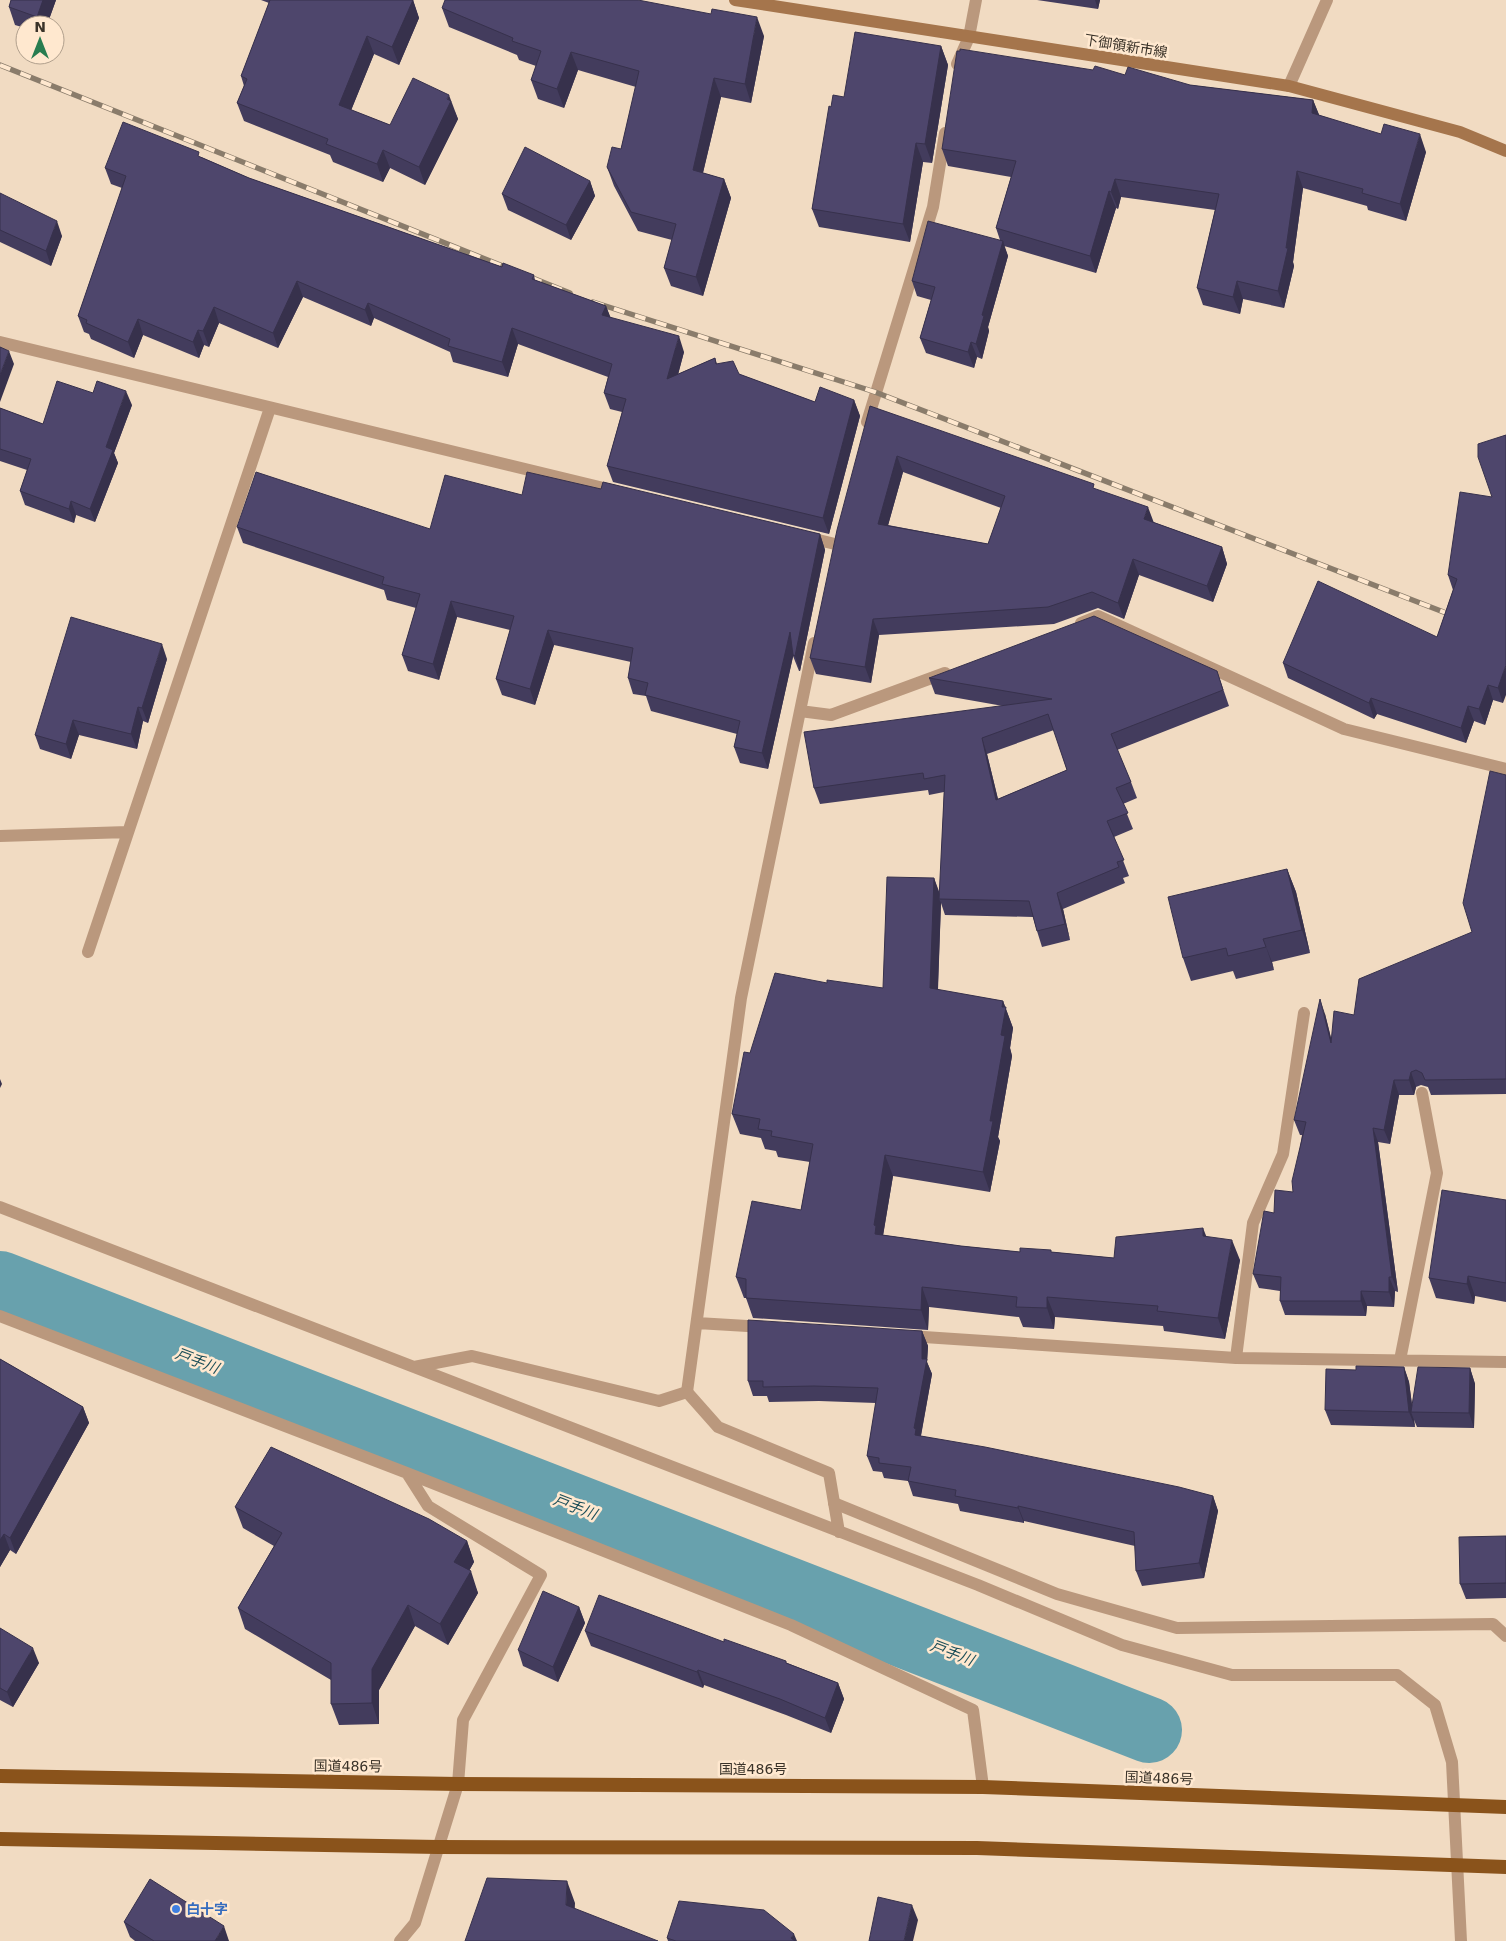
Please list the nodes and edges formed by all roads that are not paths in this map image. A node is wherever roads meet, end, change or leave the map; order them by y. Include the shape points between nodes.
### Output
1 (735, 0) edge
2 (976, 0) edge
3 (1328, 0) edge
4 (969, 38) junction
5 (954, 79) edge
6 (1289, 86) junction
7 (948, 118) edge
8 (1506, 151) edge
9 (0, 342) edge
10 (270, 408) junction
11 (865, 430) edge
12 (624, 493) edge
13 (797, 535) edge
14 (835, 544) edge
15 (818, 627) edge
16 (1070, 627) edge
17 (960, 667) edge
18 (800, 710) junction
19 (1506, 769) edge
20 (128, 832) junction
21 (0, 836) edge
22 (88, 952) dead end
23 (1304, 1013) dead end
24 (1422, 1093) edge
25 (0, 1207) edge
26 (0, 1316) edge
27 (696, 1323) junction
28 (775, 1328) edge
29 (893, 1336) edge
30 (1236, 1358) junction
31 (1400, 1360) junction
32 (1506, 1362) edge
33 (414, 1367) junction
34 (687, 1392) junction
35 (407, 1473) junction
36 (834, 1503) junction
37 (839, 1532) junction
38 (1506, 1636) edge
39 (0, 1776) edge
40 (458, 1784) junction
41 (983, 1787) junction
42 (1453, 1805) junction
43 (1506, 1807) edge
44 (0, 1840) edge
45 (438, 1847) junction
46 (1457, 1864) junction
47 (1506, 1867) edge
48 (400, 1941) edge
49 (1461, 1941) edge

1 - 4 main road, 下御領新市線
2 - 4 street
3 - 6 street
4 - 5 street via 958,59
4 - 6 main road, 下御領新市線
6 - 8 main road, 下御領新市線 via 1460,132
7 - 11 street via 932,206
9 - 10 street
10 - 12 street
10 - 20 street
13 - 14 street
15 - 18 street
16 - 19 street via 1098,616 1344,729
17 - 18 street via 831,715
18 - 27 street via 741,998
20 - 21 street
20 - 22 street
23 - 30 street via 1283,1154 1253,1223
24 - 31 street via 1436,1173
25 - 33 street
26 - 35 street
27 - 28 street
27 - 34 street
29 - 30 street
30 - 31 street
31 - 32 street
33 - 34 street via 472,1356 659,1401
33 - 37 street
34 - 36 street via 718,1427 829,1473
35 - 40 street via 428,1506 541,1575 463,1720
35 - 41 street via 791,1625 973,1710
36 - 37 street
36 - 38 street via 1057,1594 1177,1628 1494,1624
37 - 42 street via 978,1584 1122,1645 1232,1675 1397,1675 1436,1705 1452,1762
39 - 40 highway, 国道486号
40 - 41 highway, 国道486号
40 - 45 street
41 - 42 highway, 国道486号
42 - 43 highway, 国道486号
42 - 46 street
44 - 45 highway
45 - 46 highway via 977,1848
45 - 48 street via 415,1923
46 - 47 highway
46 - 49 street

